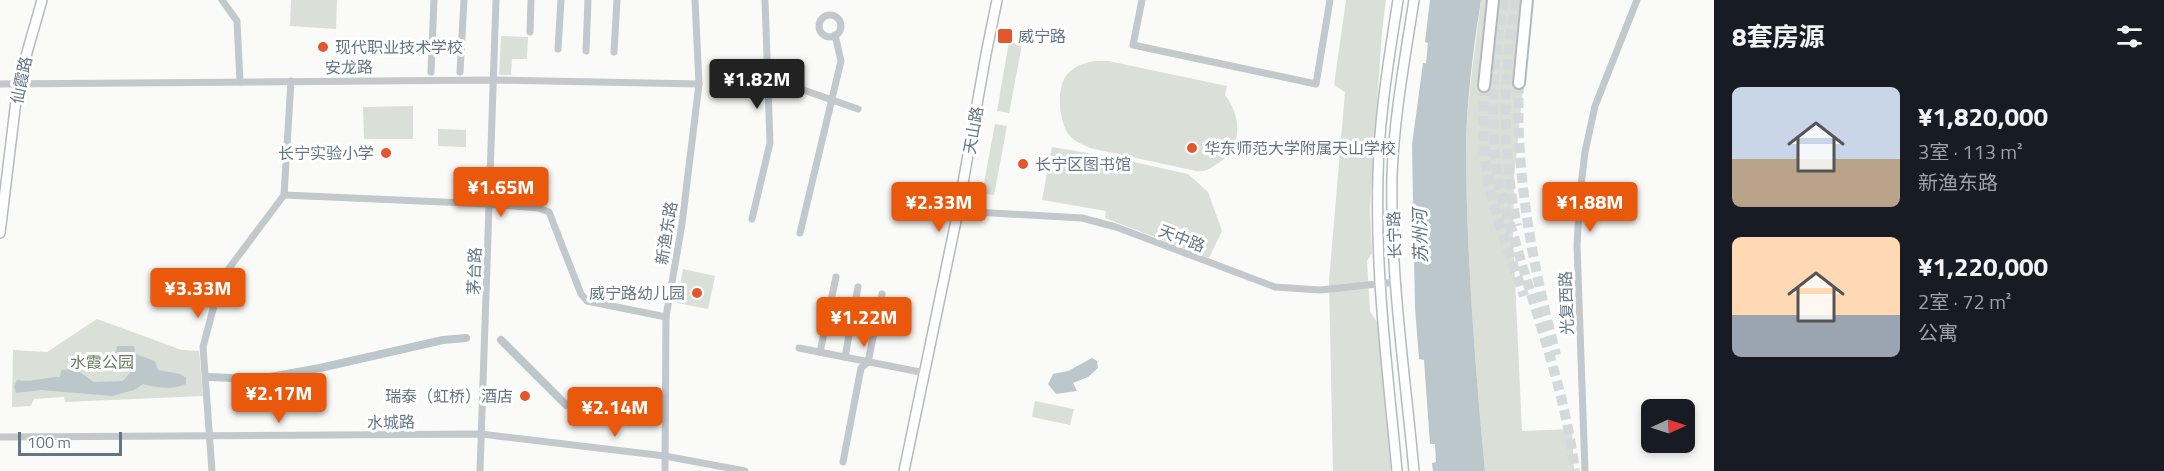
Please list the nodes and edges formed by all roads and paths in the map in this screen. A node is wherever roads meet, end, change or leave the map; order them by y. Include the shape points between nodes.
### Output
1 (42, 0) edge
2 (222, 0) edge
3 (434, 0) edge
4 (464, 0) edge
5 (496, 0) edge
6 (531, 0) edge
7 (561, 0) edge
8 (588, 0) edge
9 (617, 0) edge
10 (695, 0) edge
11 (765, 0) edge
12 (998, 0) edge
13 (1142, 0) edge
14 (1330, 0) edge
15 (1398, 0) edge
16 (1414, 0) edge
17 (1493, 0) edge
18 (1527, 0) edge
19 (1637, 0) edge
20 (530, 32) dead end
21 (835, 35) dead end
22 (558, 49) dead end
23 (586, 51) dead end
24 (614, 52) dead end
25 (431, 72) dead end
26 (460, 72) dead end
27 (769, 78) junction
28 (493, 80) junction
29 (291, 81) junction
30 (240, 82) junction
31 (1519, 83) tunnel mouth
32 (0, 84) edge
33 (18, 84) junction
34 (699, 84) junction
35 (1484, 86) tunnel mouth
36 (831, 99) junction
37 (858, 109) dead end
38 (284, 195) junction
39 (489, 204) junction
40 (958, 211) junction
41 (752, 219) dead end
42 (0, 233) edge
43 (800, 233) dead end
44 (836, 277) dead end
45 (1396, 282) junction
46 (1379, 284) junction
47 (858, 287) dead end
48 (882, 294) dead end
49 (666, 317) junction
50 (799, 348) dead end
51 (820, 352) junction
52 (844, 357) junction
53 (868, 362) junction
54 (925, 373) junction
55 (481, 434) junction
56 (209, 436) junction
57 (0, 437) edge
58 (665, 456) junction
59 (843, 462) dead end
60 (212, 471) edge
61 (480, 471) edge
62 (665, 471) edge
63 (745, 471) edge
64 (904, 471) edge
65 (1397, 471) edge
66 (1414, 471) edge
67 (1585, 471) edge

1 - 33 main road, 仙霞路
2 - 30 street via 237,21
3 - 25 street
4 - 26 street
5 - 28 street, 茅台路
6 - 20 street
7 - 22 street
8 - 23 street
9 - 24 street
10 - 34 street, 新渔东路
11 - 27 street
12 - 40 main road, 天山路
13 - 14 street via 1133,45 1316,84
15 - 46 main road, 长宁路 via 1383,97 1378,176
16 - 45 main road, 长宁路 via 1398,99 1392,176
17 - 35 highway
18 - 31 highway
19 - 67 street, 光复西路 via 1596,106 1580,194 1577,244
21 - 36 street via 841,61
27 - 36 street
27 - 41 street via 770,142
28 - 29 street, 安龙路
28 - 34 street, 安龙路
28 - 39 street, 茅台路
29 - 30 street, 安龙路
29 - 38 street
30 - 33 street, 安龙路
32 - 33 street, 安龙路
33 - 42 main road, 仙霞路
34 - 49 street, 新渔东路
36 - 37 street
36 - 43 street
38 - 39 street
38 - 56 street via 221,279 203,347
39 - 49 street via 549,212 587,301
39 - 55 street, 茅台路
40 - 46 street, 天中路 via 1082,218 1275,287 1320,291
40 - 54 main road, 天山路
44 - 51 street
45 - 46 street, 天中路
45 - 66 main road, 长宁路
46 - 65 main road, 长宁路
47 - 52 street
48 - 53 street
49 - 58 street, 新渔东路
50 - 51 street
51 - 52 street
52 - 53 street
53 - 54 street
53 - 59 street via 861,368
54 - 64 main road, 天山路
55 - 56 street, 水城路
55 - 58 street, 水城路
55 - 61 street, 茅台路
56 - 57 street, 水城路
56 - 60 street
58 - 62 street, 新渔东路
58 - 63 street, 水城路

